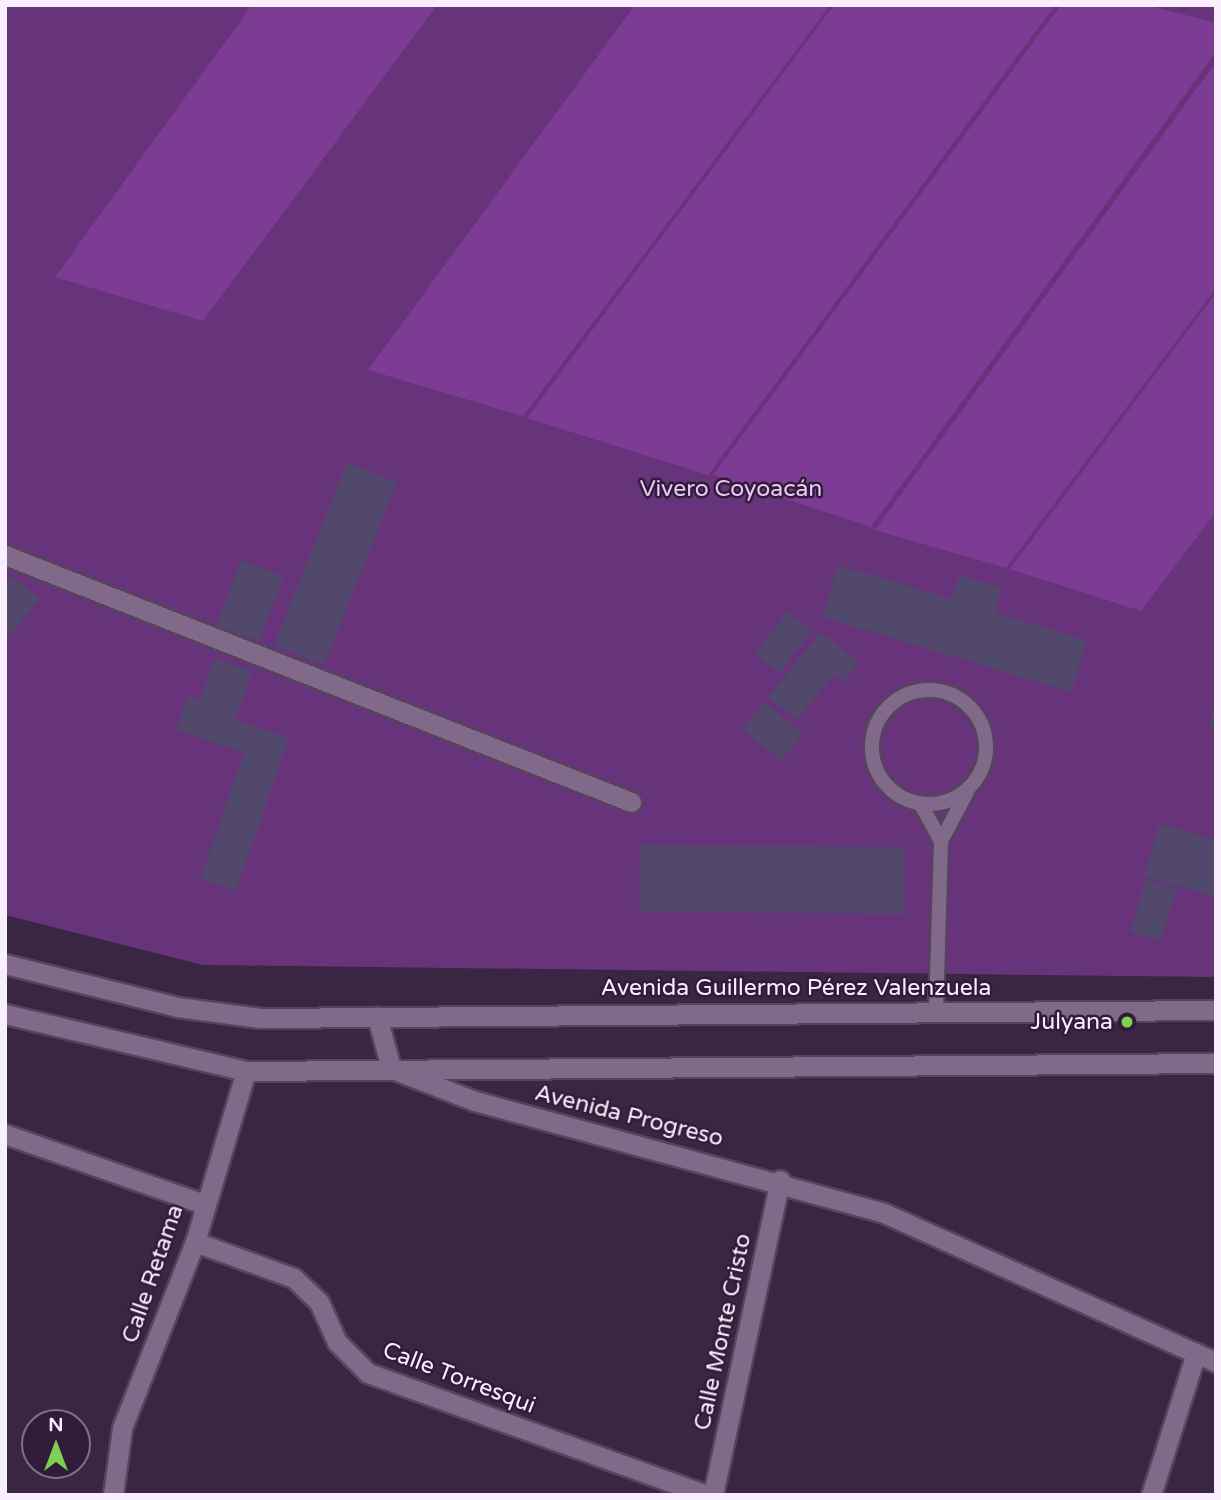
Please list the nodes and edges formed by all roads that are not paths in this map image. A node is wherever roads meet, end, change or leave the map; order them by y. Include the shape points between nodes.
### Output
1 (5, 555) edge
2 (970, 788) junction
3 (631, 802) dead end
4 (920, 803) junction
5 (941, 841) junction
6 (5, 964) edge
7 (1216, 1010) edge
8 (936, 1011) junction
9 (5, 1014) edge
10 (377, 1017) junction
11 (1216, 1063) edge
12 (391, 1068) junction
13 (246, 1072) junction
14 (5, 1134) edge
15 (780, 1180) junction
16 (204, 1204) junction
17 (195, 1242) junction
18 (1196, 1353) junction
19 (1216, 1362) edge
20 (113, 1495) edge
21 (706, 1495) edge
22 (713, 1495) edge
23 (1151, 1495) edge

1 - 3 street
2 - 4 lane via 938,804
2 - 4 lane via 986,756 981,721 955,696 938,691 903,696 878,721 872,756 888,788
2 - 5 lane
4 - 5 lane
5 - 8 lane
6 - 10 street via 177,1007 260,1018
7 - 8 street, Avenida Guillermo Pérez Valenzuela
8 - 10 street, Avenida Guillermo Pérez Valenzuela
9 - 13 street, Avenida Progreso
10 - 12 street
11 - 12 street
12 - 13 street, Avenida Progreso
12 - 15 street, Avenida Progreso via 475,1101
13 - 16 street, Calle Retama
14 - 16 street
15 - 18 street, Avenida Progreso via 884,1213
15 - 22 street, Calle Monte Cristo
16 - 17 street, Calle Retama
17 - 20 street, Calle Retama via 122,1428
17 - 21 street, Calle Torresqui via 294,1278 319,1302 337,1342 368,1373
18 - 19 street, Avenida Progreso
18 - 23 street

